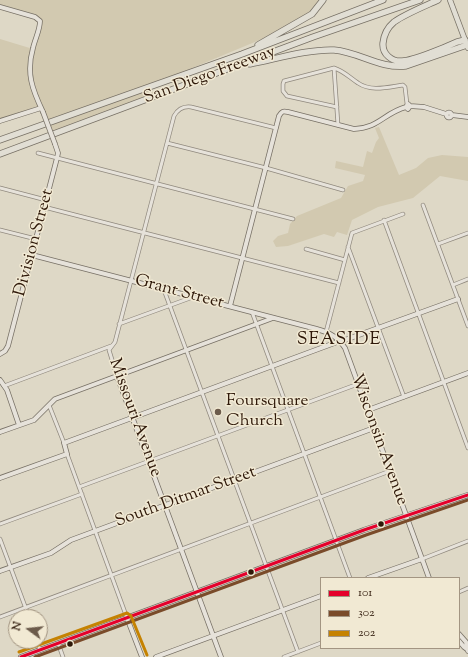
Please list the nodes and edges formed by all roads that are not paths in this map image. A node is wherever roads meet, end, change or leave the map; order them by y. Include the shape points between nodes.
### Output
1 (323, 0) edge
2 (383, 0) edge
3 (420, 0) edge
4 (437, 0) edge
5 (450, 0) edge
6 (0, 6) edge
7 (467, 44) edge
8 (242, 54) junction
9 (232, 68) junction
10 (334, 68) junction
11 (408, 105) junction
12 (337, 107) junction
13 (42, 110) junction
14 (468, 117) edge
15 (0, 121) edge
16 (338, 125) junction
17 (276, 128) junction
18 (23, 133) junction
19 (0, 136) edge
20 (0, 140) edge
21 (167, 143) junction
22 (38, 153) dead end
23 (0, 154) edge
24 (57, 158) junction
25 (266, 168) junction
26 (156, 184) junction
27 (0, 188) edge
28 (343, 190) dead end
29 (46, 200) junction
30 (423, 205) dead end
31 (44, 207) junction
32 (255, 210) junction
33 (403, 214) dead end
34 (293, 220) dead end
35 (384, 220) junction
36 (0, 230) edge
37 (144, 232) junction
38 (468, 233) edge
39 (36, 239) junction
40 (438, 244) junction
41 (348, 246) junction
42 (306, 249) dead end
43 (32, 255) junction
44 (242, 258) junction
45 (345, 260) junction
46 (468, 279) edge
47 (131, 281) junction
48 (339, 283) junction
49 (453, 285) junction
50 (164, 290) junction
51 (193, 297) junction
52 (458, 299) junction
53 (170, 305) junction
54 (230, 306) junction
55 (252, 312) junction
56 (419, 314) junction
57 (273, 318) junction
58 (119, 324) junction
59 (256, 324) junction
60 (468, 325) edge
61 (379, 328) junction
62 (326, 332) junction
63 (340, 341) junction
64 (113, 345) junction
65 (187, 350) junction
66 (0, 354) edge
67 (272, 366) junction
68 (468, 373) edge
69 (117, 376) junction
70 (0, 380) edge
71 (444, 381) junction
72 (358, 384) junction
73 (4, 386) junction
74 (203, 392) junction
75 (404, 396) junction
76 (49, 405) junction
77 (288, 410) junction
78 (368, 410) junction
79 (133, 418) junction
80 (19, 425) junction
81 (374, 428) junction
82 (0, 432) edge
83 (219, 435) junction
84 (64, 444) junction
85 (468, 448) edge
86 (67, 454) junction
87 (304, 454) junction
88 (149, 461) junction
89 (390, 470) junction
90 (0, 478) edge
91 (234, 480) junction
92 (79, 487) junction
93 (82, 494) junction
94 (468, 495) edge
95 (320, 497) junction
96 (165, 505) junction
97 (406, 515) junction
98 (251, 523) junction
99 (0, 524) edge
100 (96, 531) junction
101 (0, 539) edge
102 (337, 540) junction
103 (468, 541) edge
104 (182, 549) junction
105 (422, 558) junction
106 (267, 566) junction
107 (10, 567) junction
108 (0, 571) edge
109 (112, 575) junction
110 (350, 577) edge
111 (371, 577) edge
112 (429, 577) edge
113 (198, 592) junction
114 (320, 596) edge
115 (25, 607) junction
116 (283, 610) junction
117 (0, 617) edge
118 (127, 618) junction
119 (460, 635) edge
120 (213, 636) junction
121 (460, 642) edge
122 (58, 643) junction
123 (320, 643) edge
124 (40, 650) joint
125 (468, 650) edge
126 (298, 652) junction
127 (21, 657) edge
128 (63, 657) edge
129 (142, 657) edge
130 (156, 657) edge
131 (221, 657) edge
132 (284, 657) edge

1 - 8 highway via 312,14
2 - 8 highway, San Diego Freeway
3 - 9 highway, San Diego Freeway
4 - 7 highway via 395,22 387,29 383,48 386,54 392,60 402,62 457,42
5 - 7 main road
6 - 13 street, Division Street via 36,17 40,21 29,70
7 - 9 highway via 398,67 335,50 306,53
8 - 18 highway, San Diego Freeway
9 - 23 highway, San Diego Freeway
10 - 11 street via 359,84 373,88 403,85
10 - 12 street
10 - 12 street via 284,81 283,91 288,96
11 - 14 street
11 - 16 street via 371,127 354,129
12 - 16 street
13 - 15 street
13 - 24 street, Division Street, bridge via 58,153
16 - 17 street via 284,111 279,116
17 - 21 street, Missouri Avenue via 191,106 182,108 174,116
17 - 25 street
18 - 19 highway
18 - 20 highway, San Diego Freeway
21 - 25 street
21 - 26 street, Missouri Avenue
22 - 24 street
24 - 26 street
24 - 29 street, Division Street
25 - 28 street
25 - 32 street
26 - 32 street
26 - 37 street, Missouri Avenue
27 - 29 street
29 - 31 street, Division Street
30 - 40 street
31 - 37 street
31 - 39 street, Division Street
32 - 34 street
32 - 44 street
33 - 35 street
35 - 41 street via 352,233
35 - 56 street
36 - 39 street
37 - 44 street
37 - 47 street, Missouri Avenue
38 - 40 street
39 - 43 street, Division Street
40 - 49 street
41 - 45 street
41 - 61 street
42 - 45 street
43 - 47 street, Grant Street
43 - 66 street, Division Street via 8,346
44 - 48 street
44 - 54 street
45 - 48 street
46 - 49 street
47 - 50 street, Grant Street
47 - 58 street, Missouri Avenue
48 - 62 street
49 - 52 street
50 - 51 street, Grant Street
50 - 53 street
51 - 53 street
51 - 54 street, Grant Street
52 - 56 street
52 - 60 street
53 - 58 street
53 - 65 street
54 - 55 street, Grant Street
55 - 57 street, Grant Street
55 - 59 street
56 - 61 street
56 - 71 street
57 - 59 street
57 - 62 street, Grant Street
58 - 64 street, Missouri Avenue
59 - 65 street
59 - 67 street
61 - 63 street
61 - 75 street
62 - 63 street
63 - 67 street
63 - 72 street, Wisconsin Avenue
64 - 69 street, Missouri Avenue via 109,353
64 - 73 street
65 - 69 street
65 - 74 street
67 - 74 street
67 - 77 street
68 - 71 street
69 - 76 street via 55,399
69 - 79 street, Missouri Avenue
70 - 73 street
71 - 75 street
71 - 85 street
72 - 77 street
72 - 78 street, Wisconsin Avenue
73 - 80 street
74 - 79 street
74 - 83 street
75 - 78 street
76 - 80 street via 34,420
76 - 84 street
77 - 83 street
77 - 87 street
78 - 81 street, Wisconsin Avenue
79 - 84 street
79 - 88 street, Missouri Avenue
80 - 82 street
81 - 87 street, South Ditmar Street
81 - 89 street, Wisconsin Avenue
83 - 88 street
83 - 91 street
84 - 86 street
86 - 90 street
86 - 92 street
87 - 91 street, South Ditmar Street
87 - 95 street
88 - 92 street
88 - 96 street, Missouri Avenue
89 - 95 street
89 - 97 street, Wisconsin Avenue
91 - 96 street, South Ditmar Street
91 - 98 street
92 - 93 street
93 - 99 street
93 - 100 street
94 - 97 main road
95 - 98 street
95 - 102 street
96 - 100 street, South Ditmar Street
96 - 104 street, Missouri Avenue
97 - 102 main road
97 - 105 street, Wisconsin Avenue
98 - 104 street
98 - 106 street
100 - 107 street, South Ditmar Street
100 - 109 street
101 - 107 street
102 - 106 main road
102 - 110 street
103 - 105 street
104 - 109 street
104 - 113 street, Missouri Avenue
105 - 111 street
105 - 112 street, Wisconsin Avenue
106 - 113 main road
106 - 116 street
107 - 108 street, South Ditmar Street
107 - 115 street
109 - 115 street
109 - 118 street
113 - 118 main road
113 - 120 street, Missouri Avenue
114 - 116 street
115 - 117 street
116 - 120 street
116 - 126 street
118 - 122 main road
118 - 129 street
119 - 125 street via 466,642
120 - 130 street
120 - 131 street, Missouri Avenue
121 - 125 street
122 - 124 main road
122 - 128 street
123 - 126 street
124 - 127 main road
126 - 132 street

